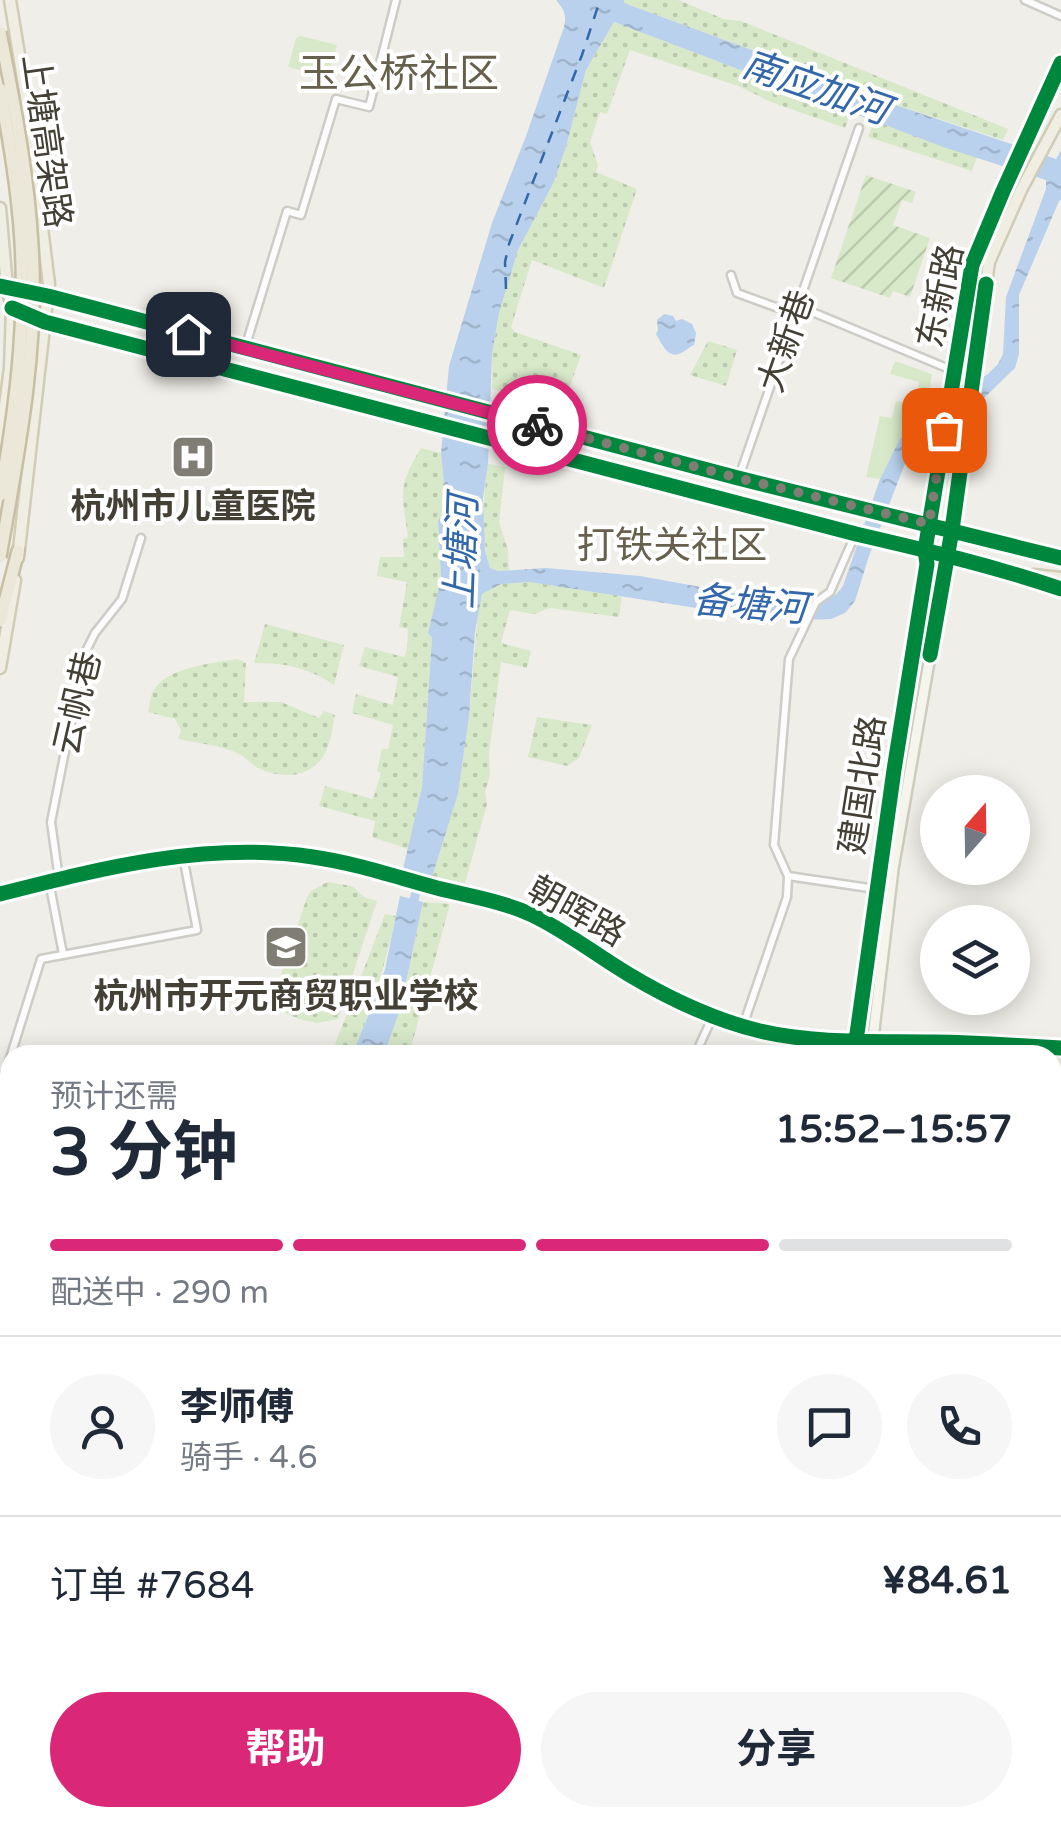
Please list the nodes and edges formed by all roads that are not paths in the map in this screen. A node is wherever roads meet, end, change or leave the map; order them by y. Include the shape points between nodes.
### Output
1 (10, 0) edge
2 (396, 0) edge
3 (1025, 0) edge
4 (1061, 16) edge
5 (0, 32) edge
6 (1061, 63) edge
7 (1061, 76) edge
8 (0, 89) edge
9 (1048, 93) junction
10 (1061, 115) edge
11 (859, 128) dead end
12 (0, 208) edge
13 (731, 275) dead end
14 (3, 286) edge
15 (48, 296) junction
16 (6, 307) edge
17 (797, 310) junction
18 (45, 322) junction
19 (244, 349) junction
20 (954, 371) junction
21 (0, 443) edge
22 (738, 478) junction
23 (0, 496) edge
24 (929, 524) junction
25 (952, 530) junction
26 (856, 534) junction
27 (142, 538) dead end
28 (924, 550) junction
29 (18, 551) junction
30 (948, 555) junction
31 (0, 557) edge
32 (1061, 558) edge
33 (1018, 574) junction
34 (1061, 578) edge
35 (1061, 589) edge
36 (0, 621) edge
37 (0, 668) edge
38 (183, 855) junction
39 (788, 876) junction
40 (54, 880) junction
41 (876, 889) junction
42 (0, 894) edge
43 (64, 954) junction
44 (713, 1016) junction
45 (743, 1026) junction
46 (854, 1042) junction
47 (871, 1042) junction
48 (13, 1045) edge
49 (700, 1045) edge
50 (998, 1045) edge

1 - 15 main road
2 - 19 street via 369,107 336,98 301,215 288,211
3 - 4 street
5 - 31 highway, 上塘高架路, bridge via 32,245 32,334
6 - 9 main road, 东新路
7 - 9 main road, 东新路
8 - 23 highway, 上塘高架路, bridge via 21,242 17,378
9 - 20 main road, 东新路 via 972,265
10 - 25 main road, 东新路 via 989,262
11 - 17 street, 大新巷
12 - 14 main road
13 - 17 street via 736,293
14 - 15 main road
14 - 16 main road
15 - 18 main road
15 - 19 main road
16 - 18 main road
16 - 21 main road via 10,368
17 - 20 street
17 - 22 street, 大新巷
18 - 26 main road
18 - 29 main road
19 - 22 main road
20 - 24 main road, 东新路
22 - 24 main road
24 - 25 main road
24 - 28 street, 建国北路
25 - 30 street, 建国北路
25 - 32 main road
26 - 28 main road
26 - 39 street via 830,592 816,602 788,658 774,845
27 - 40 street, 云帆巷 via 122,599 84,655 50,822
28 - 30 main road
28 - 41 street, 建国北路
29 - 36 highway
29 - 37 main road
30 - 33 main road
30 - 47 street, 建国北路 via 893,869
33 - 34 main road
33 - 35 main road
38 - 40 street, 朝晖路
38 - 43 street via 196,930
38 - 44 street, 朝晖路 via 311,856 510,906
39 - 41 street
39 - 45 street
40 - 42 street, 朝晖路
40 - 43 street, 云帆巷
41 - 46 street, 建国北路
43 - 48 street via 41,958
44 - 45 street, 朝晖路
44 - 49 street
45 - 46 street, 朝晖路
46 - 47 street, 朝晖路
47 - 50 street, 朝晖路

